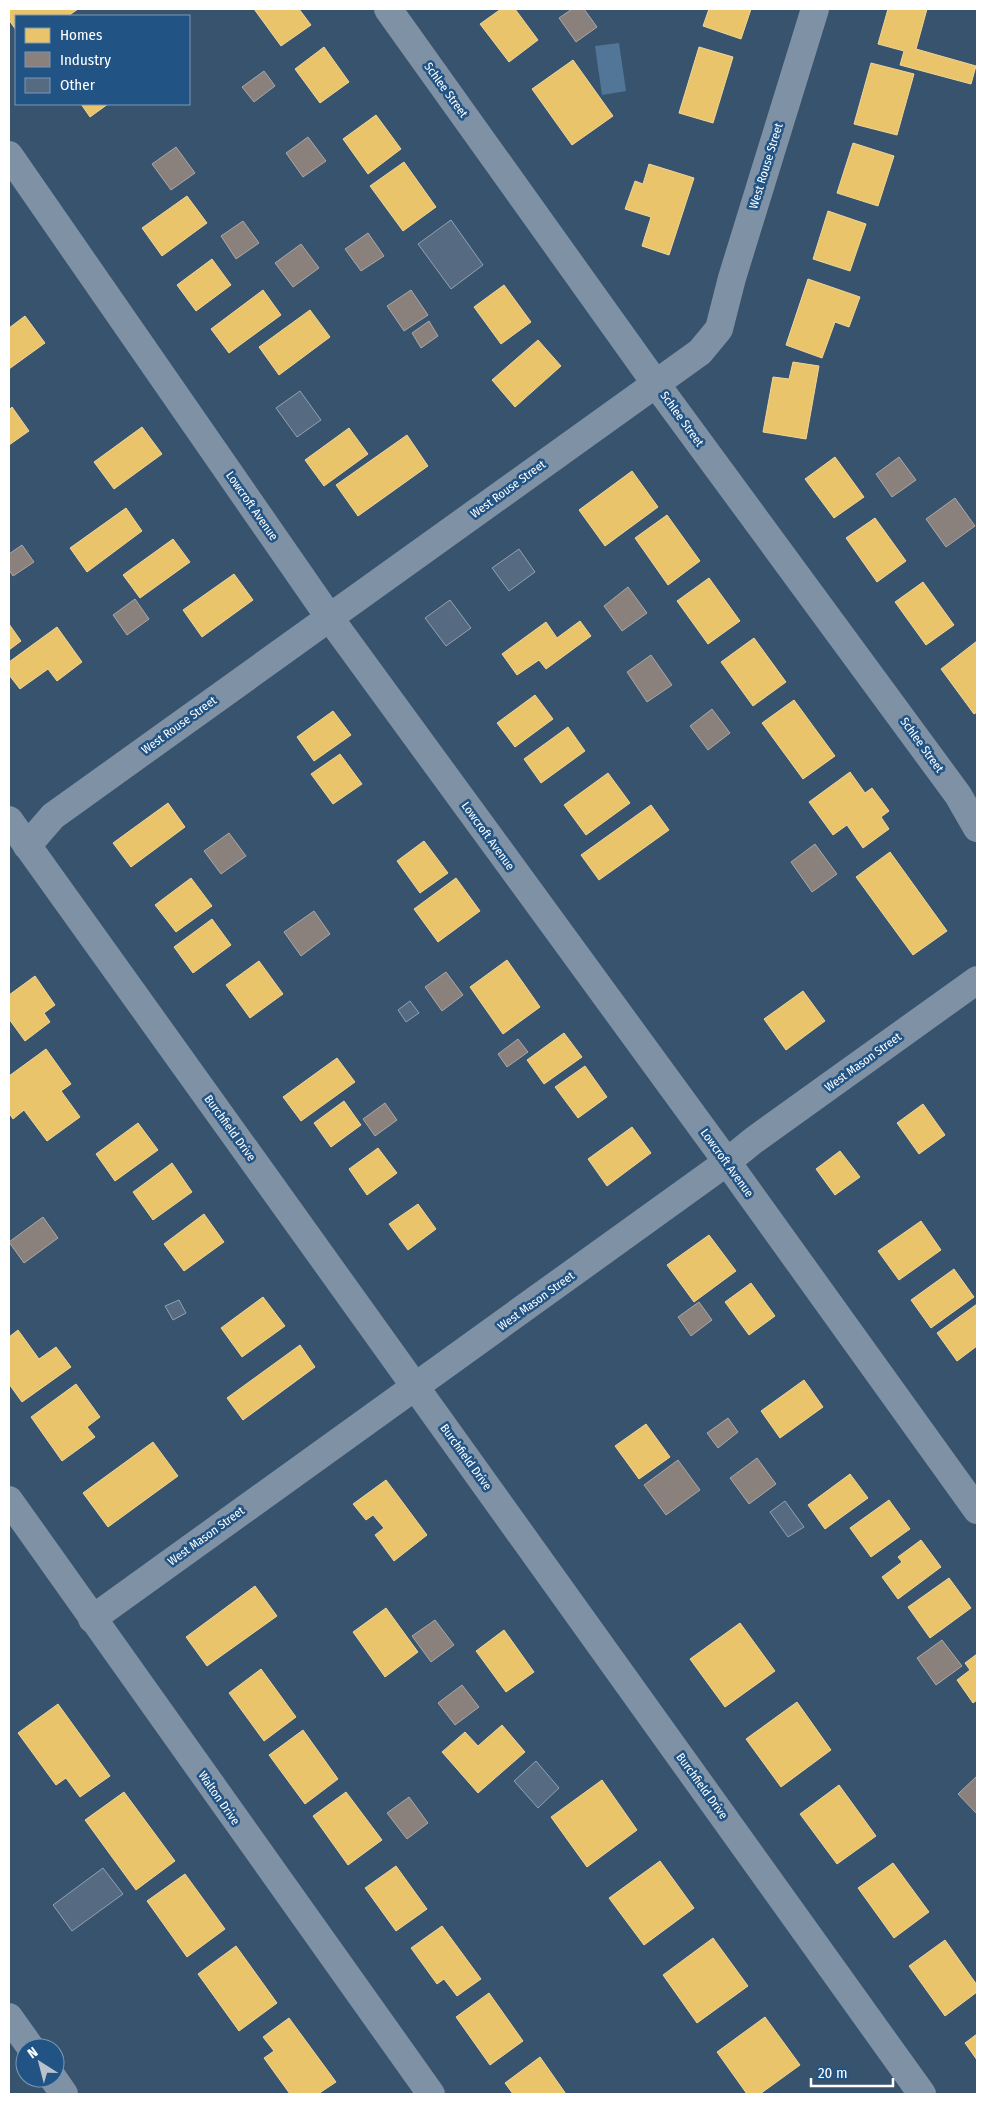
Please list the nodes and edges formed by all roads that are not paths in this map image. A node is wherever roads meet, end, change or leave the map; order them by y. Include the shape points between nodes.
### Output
1 (388, 9) edge
2 (814, 9) edge
3 (9, 155) edge
4 (656, 384) junction
5 (329, 617) junction
6 (9, 820) edge
7 (977, 828) edge
8 (27, 846) junction
9 (977, 980) edge
10 (727, 1162) junction
11 (416, 1386) junction
12 (9, 1500) edge
13 (977, 1510) edge
14 (92, 1619) junction
15 (9, 2016) edge
16 (24, 2038) edge
17 (431, 2094) edge
18 (922, 2094) edge

1 - 4 street, Schlee Street
2 - 4 street, West Rouse Street via 719,329 700,352
3 - 5 street, Lowcroft Avenue
4 - 5 street, West Rouse Street
4 - 7 street, Schlee Street via 958,795
5 - 8 street, West Rouse Street via 53,816
5 - 10 street, Lowcroft Avenue
6 - 8 street, Burchfield Drive
8 - 11 street, Burchfield Drive
9 - 10 street, West Mason Street
10 - 11 street, West Mason Street
10 - 13 street, Lowcroft Avenue
11 - 14 street, West Mason Street
11 - 18 street, Burchfield Drive
12 - 14 street, Walton Drive
14 - 17 street, Walton Drive
15 - 16 street

